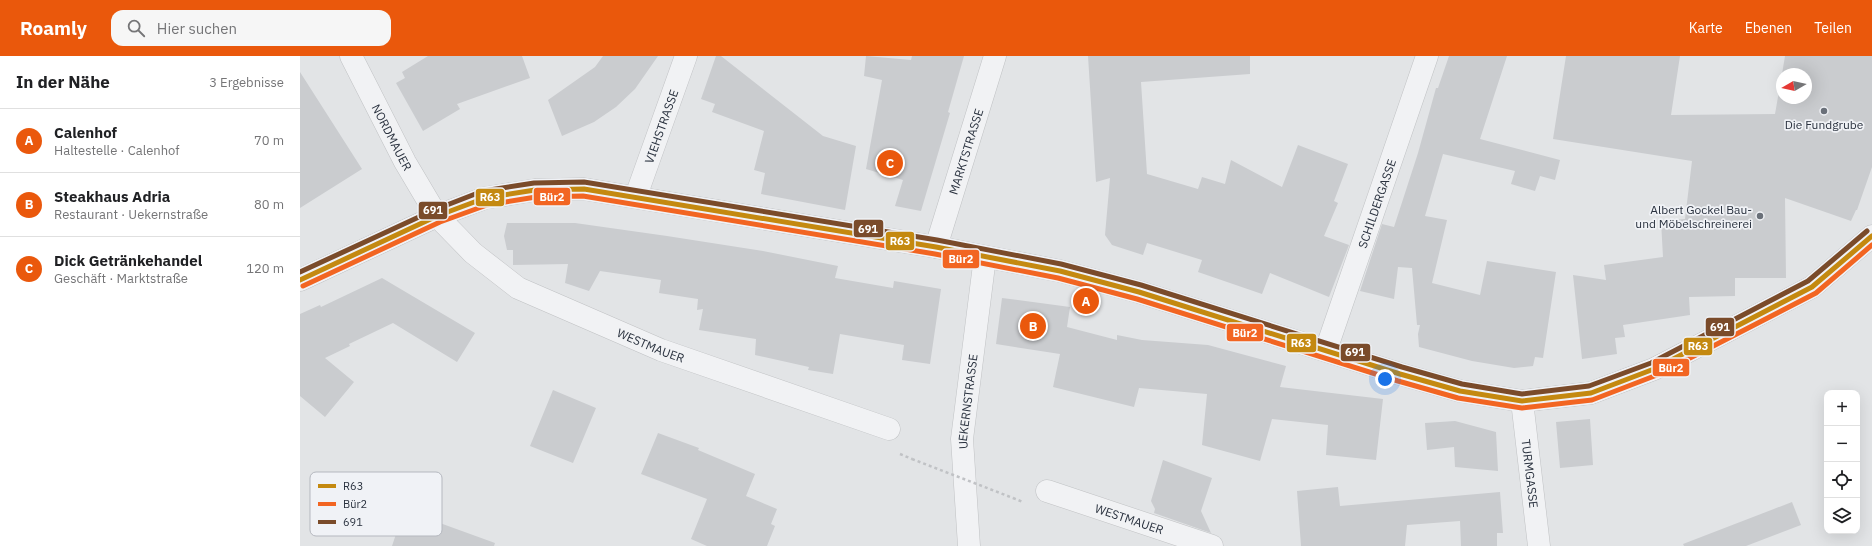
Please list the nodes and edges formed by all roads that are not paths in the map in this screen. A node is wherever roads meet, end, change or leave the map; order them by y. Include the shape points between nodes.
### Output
1 (351, 56) edge
2 (686, 56) edge
3 (995, 56) edge
4 (1427, 56) edge
5 (636, 196) junction
6 (437, 216) junction
7 (1872, 236) edge
8 (936, 247) junction
9 (985, 257) junction
10 (300, 280) edge
11 (1326, 350) junction
12 (1522, 401) junction
13 (889, 429) dead end
14 (1047, 491) dead end
15 (969, 546) edge
16 (1212, 546) edge
17 (1539, 546) edge

1 - 6 street, NORDMAUER via 404,162
2 - 5 street, VIEHSTRASSE
3 - 8 street, MARKTSTRASSE
4 - 11 street, SCHILDERGASSE
5 - 6 street via 584,188 535,190 485,198
5 - 8 street
6 - 10 street
6 - 13 street, WESTMAUER via 473,253 518,288 661,350
7 - 12 street via 1812,287 1654,369 1590,393
8 - 9 street
9 - 11 street via 1060,271 1138,292
9 - 15 street, UEKERNSTRASSE via 962,439
11 - 12 street via 1460,391
12 - 17 street, TURMGASSE
14 - 16 street, WESTMAUER

